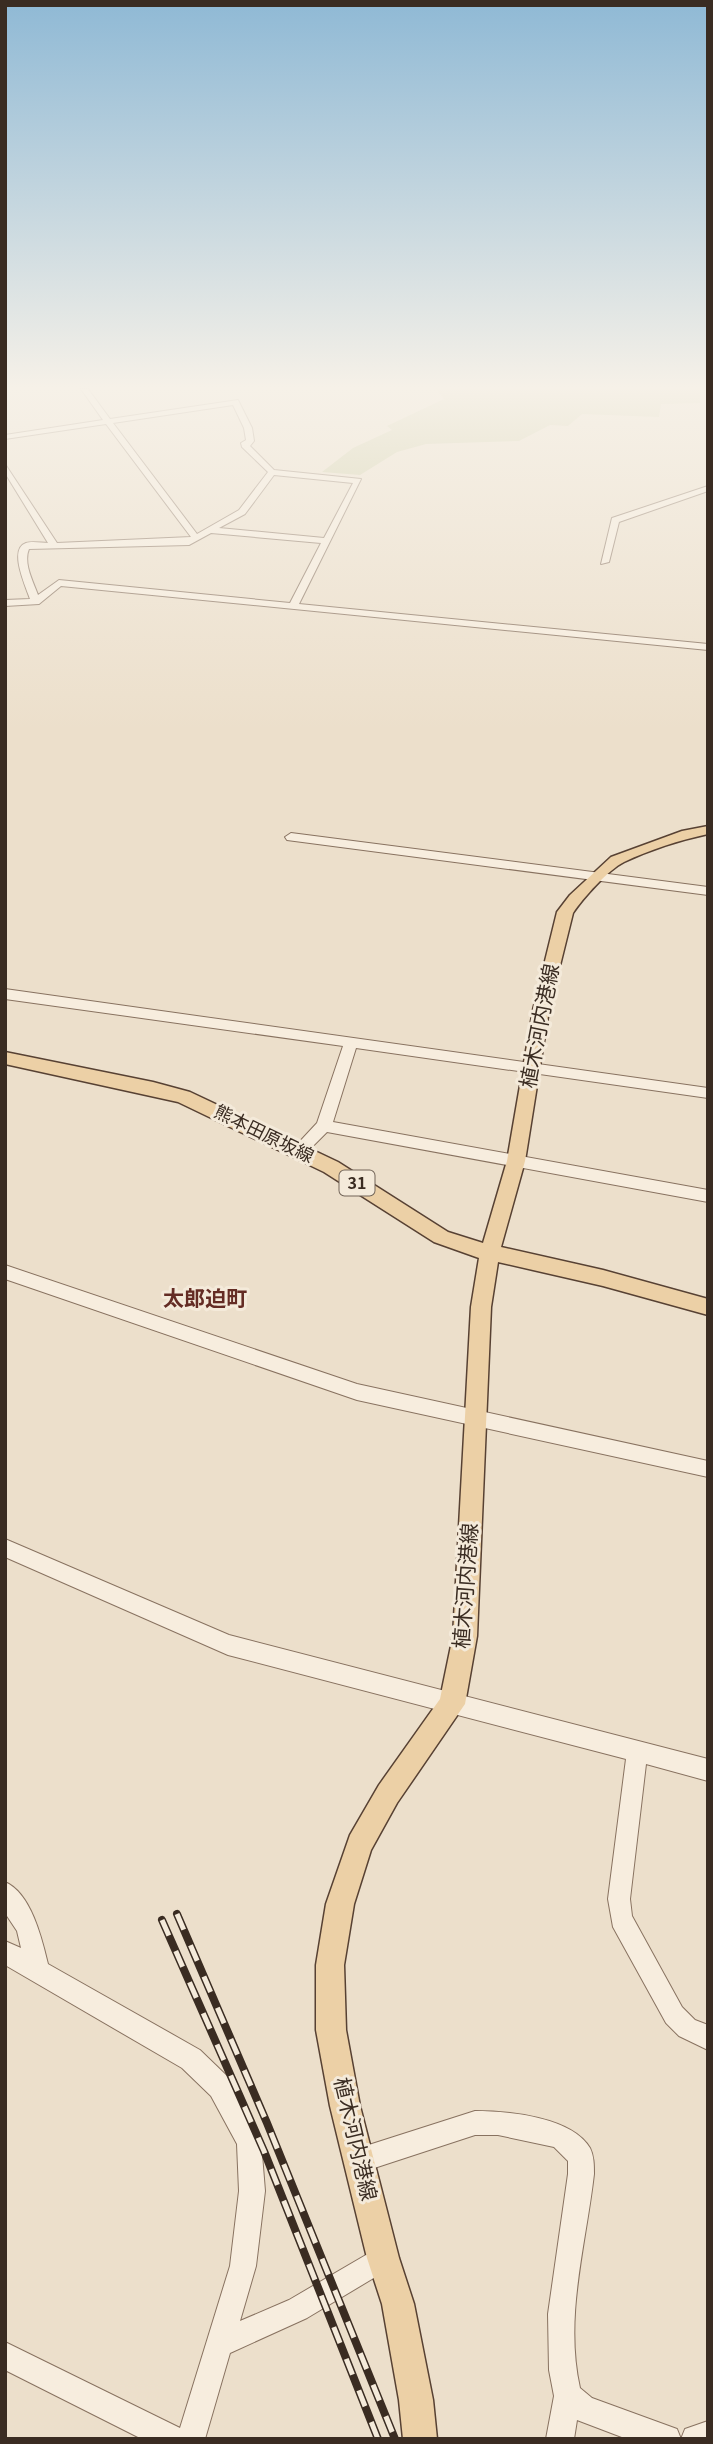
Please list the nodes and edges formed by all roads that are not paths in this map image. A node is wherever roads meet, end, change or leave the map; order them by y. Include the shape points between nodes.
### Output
1 (28, 503) edge
2 (170, 503) edge
3 (249, 503) edge
4 (346, 503) edge
5 (664, 503) edge
6 (207, 530) junction
7 (193, 534) junction
8 (326, 541) junction
9 (54, 545) junction
10 (604, 562) dead end
11 (36, 602) junction
12 (5, 603) edge
13 (293, 607) junction
14 (708, 647) edge
15 (708, 830) edge
16 (291, 837) dead end
17 (596, 877) junction
18 (708, 891) edge
19 (5, 994) edge
20 (351, 1042) junction
21 (5, 1058) edge
22 (532, 1066) junction
23 (708, 1093) edge
24 (324, 1126) junction
25 (298, 1152) junction
26 (516, 1161) junction
27 (708, 1196) edge
28 (490, 1252) junction
29 (5, 1272) edge
30 (708, 1307) edge
31 (477, 1418) junction
32 (708, 1469) edge
33 (5, 1548) edge
34 (452, 1704) junction
35 (637, 1752) junction
36 (708, 1770) edge
37 (5, 1893) edge
38 (5, 1952) edge
39 (39, 1973) junction
40 (708, 2038) edge
41 (359, 2160) junction
42 (383, 2258) junction
43 (220, 2344) junction
44 (5, 2355) edge
45 (568, 2396) junction
46 (708, 2435) edge
47 (172, 2439) edge
48 (191, 2439) edge
49 (420, 2439) edge
50 (560, 2439) edge
51 (667, 2439) edge
52 (695, 2439) edge

1 - 9 street
2 - 7 street
3 - 6 street via 242,512
4 - 8 street
5 - 10 street via 615,520
6 - 7 street
6 - 8 street
7 - 9 street via 189,542
8 - 13 street
9 - 11 street via 35,545 22,552
11 - 12 street
11 - 13 street via 59,583
13 - 14 street
15 - 17 main road, 植木河内港線 via 616,860
16 - 17 street
17 - 18 street
17 - 22 main road, 植木河内港線 via 570,905 559,929
19 - 20 street
20 - 22 street
20 - 24 street
21 - 25 main road, 熊本田原坂線 / 31 via 153,1087 184,1097
22 - 23 street
22 - 26 main road, 植木河内港線
24 - 25 street
24 - 26 street
25 - 28 main road, 熊本田原坂線 / 31 via 331,1167 441,1237
26 - 27 street
26 - 28 main road, 植木河内港線
28 - 30 main road, 熊本田原坂線 / 31
28 - 31 main road, 植木河内港線 via 481,1307
29 - 31 street via 357,1392
31 - 32 street
31 - 34 main road, 植木河内港線 via 465,1636
33 - 34 street via 228,1646
34 - 35 street
34 - 41 main road, 植木河内港線 via 388,1794 359,1844 340,1904 330,1965 331,2030
35 - 36 street
35 - 40 street via 619,1899 621,1919 674,2015
37 - 39 street via 27,1926
38 - 39 street
39 - 43 street via 191,2059 220,2087 248,2142 252,2191 243,2266
41 - 42 main road, 植木河内港線
41 - 45 street via 475,2123 498,2123 559,2136 573,2146 581,2157 581,2174 560,2328
42 - 43 street via 298,2309
42 - 49 main road, 植木河内港線 via 398,2305
43 - 48 street
44 - 47 street
45 - 50 street
45 - 51 street via 583,2409
46 - 52 street

